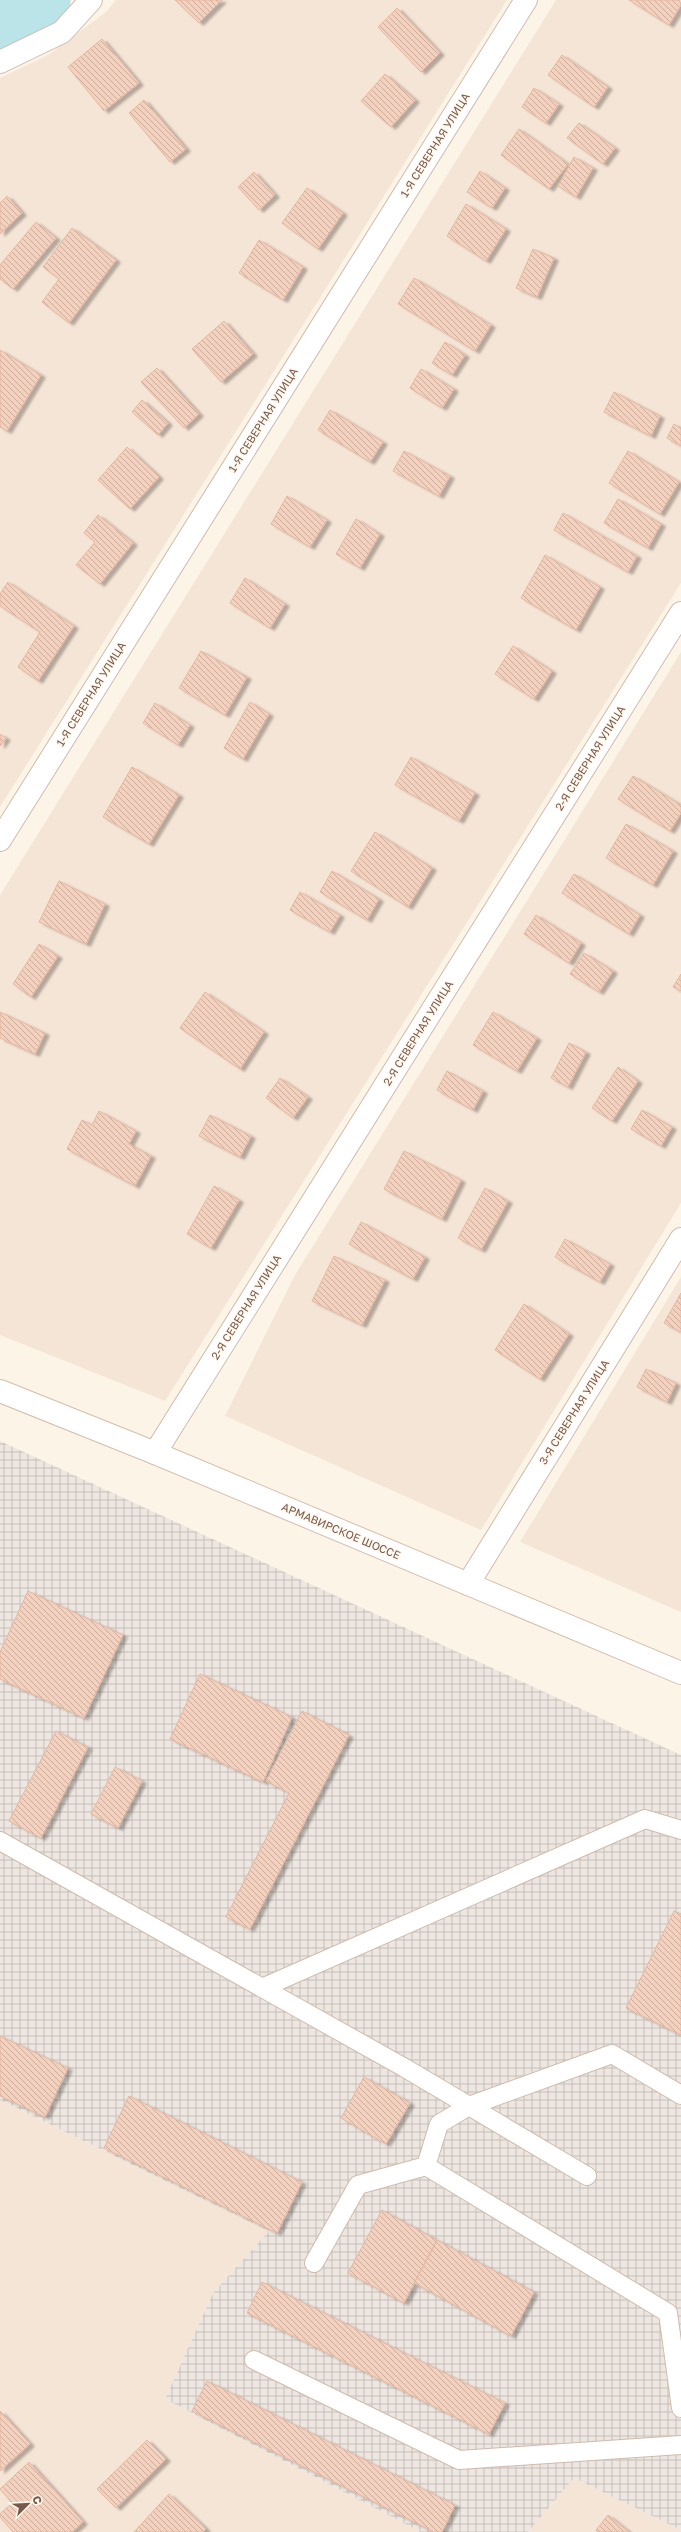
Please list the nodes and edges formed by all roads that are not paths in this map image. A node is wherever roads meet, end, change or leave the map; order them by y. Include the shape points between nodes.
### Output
1 (92, 0) edge
2 (526, 0) edge
3 (0, 62) edge
4 (681, 613) edge
5 (0, 840) edge
6 (681, 1239) edge
7 (0, 1391) edge
8 (155, 1453) junction
9 (468, 1584) junction
10 (681, 1673) edge
11 (681, 1830) edge
12 (0, 1841) edge
13 (262, 1988) junction
14 (681, 2095) edge
15 (469, 2106) junction
16 (426, 2166) junction
17 (587, 2176) dead end
18 (314, 2263) dead end
19 (254, 2360) dead end
20 (681, 2408) edge
21 (681, 2445) edge

1 - 3 street via 62,32
2 - 5 street, 1-Я СЕВЕРНАЯ УЛИЦА
4 - 8 street, 2-Я СЕВЕРНАЯ УЛИЦА
6 - 9 street, 3-Я СЕВЕРНАЯ УЛИЦА
7 - 8 street, АРМАВИРСКОЕ ШОССЕ
8 - 9 street, АРМАВИРСКОЕ ШОССЕ
9 - 10 street, АРМАВИРСКОЕ ШОССЕ
11 - 13 lane via 645,1819
12 - 13 lane
13 - 15 lane
14 - 15 lane via 612,2054
15 - 16 lane via 439,2124
15 - 17 lane
16 - 18 lane via 358,2185
16 - 20 lane via 668,2313
19 - 21 lane via 459,2460

